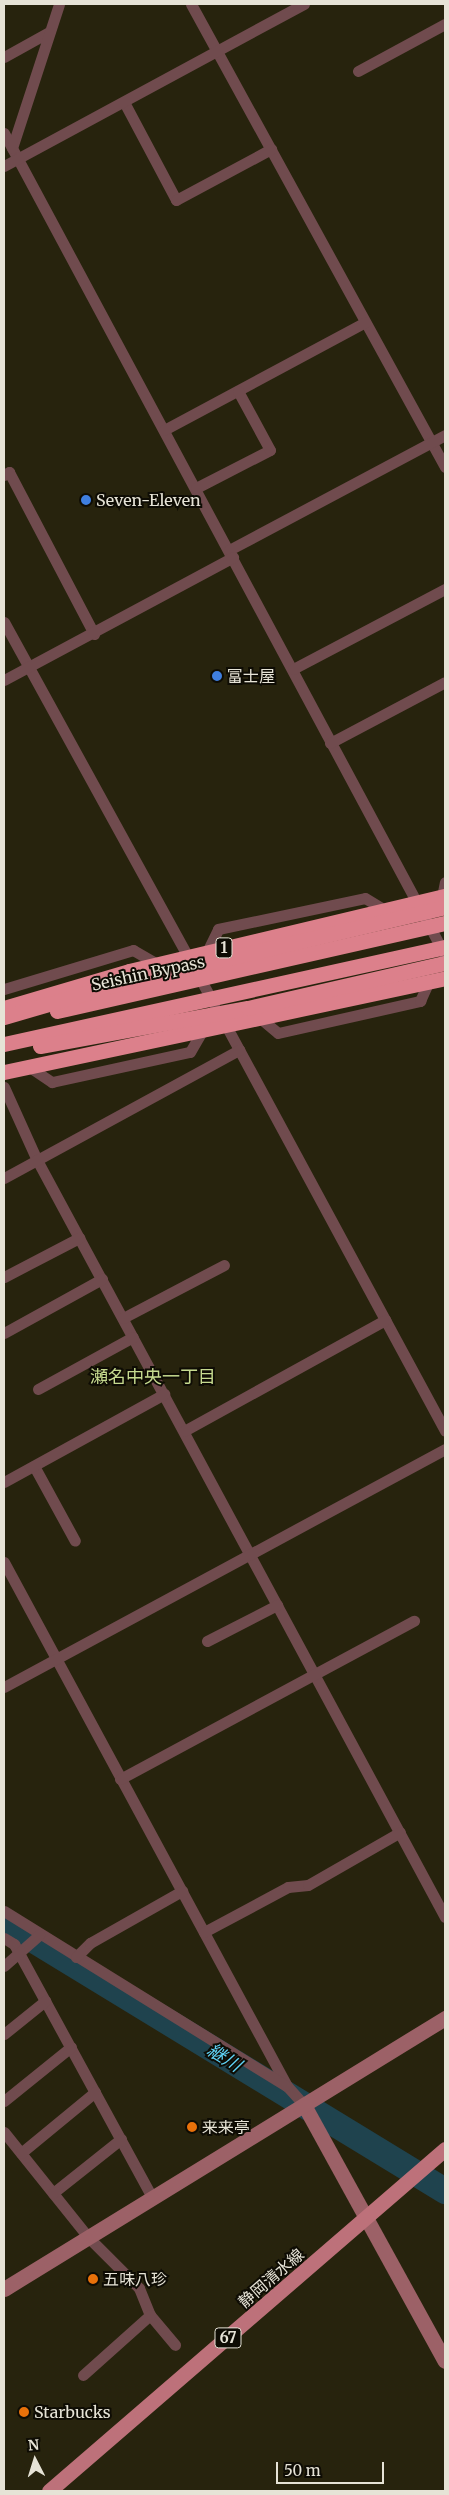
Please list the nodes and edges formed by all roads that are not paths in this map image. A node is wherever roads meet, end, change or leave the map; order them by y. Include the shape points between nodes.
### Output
1 (59, 4) edge
2 (191, 4) edge
3 (304, 4) edge
4 (445, 24) edge
5 (49, 32) junction
6 (216, 51) junction
7 (4, 57) edge
8 (358, 71) dead end
9 (124, 102) junction
10 (4, 133) edge
11 (12, 148) junction
12 (271, 149) junction
13 (17, 159) junction
14 (4, 166) edge
15 (365, 322) junction
16 (238, 390) junction
17 (164, 430) junction
18 (445, 435) edge
19 (432, 442) junction
20 (445, 467) edge
21 (4, 475) edge
22 (196, 488) junction
23 (231, 554) junction
24 (445, 589) edge
25 (4, 622) edge
26 (94, 634) junction
27 (28, 667) junction
28 (294, 669) junction
29 (4, 680) edge
30 (445, 682) edge
31 (330, 743) junction
32 (444, 895) edge
33 (417, 903) junction
34 (385, 910) junction
35 (445, 923) edge
36 (445, 947) edge
37 (207, 952) junction
38 (445, 955) edge
39 (188, 957) junction
40 (445, 963) edge
41 (157, 964) junction
42 (445, 978) edge
43 (4, 989) edge
44 (4, 1008) edge
45 (4, 1017) edge
46 (4, 1023) edge
47 (226, 1026) junction
48 (202, 1031) junction
49 (4, 1044) edge
50 (239, 1050) junction
51 (4, 1052) edge
52 (28, 1066) junction
53 (4, 1072) edge
54 (4, 1087) edge
55 (37, 1160) junction
56 (4, 1178) edge
57 (80, 1238) junction
58 (224, 1265) dead end
59 (4, 1277) edge
60 (102, 1280) junction
61 (123, 1318) junction
62 (385, 1320) junction
63 (4, 1334) edge
64 (133, 1337) junction
65 (38, 1389) dead end
66 (164, 1394) junction
67 (184, 1431) junction
68 (445, 1431) edge
69 (445, 1449) edge
70 (34, 1466) junction
71 (4, 1482) edge
72 (75, 1540) dead end
73 (250, 1556) junction
74 (4, 1562) edge
75 (277, 1605) junction
76 (414, 1621) dead end
77 (207, 1641) dead end
78 (55, 1660) junction
79 (314, 1675) junction
80 (4, 1687) edge
81 (120, 1779) junction
82 (400, 1832) junction
83 (182, 1891) junction
84 (4, 1911) edge
85 (445, 1917) edge
86 (204, 1932) junction
87 (39, 1935) junction
88 (4, 1938) edge
89 (19, 1953) junction
90 (76, 1957) junction
91 (4, 1966) edge
92 (45, 2001) junction
93 (445, 2018) edge
94 (4, 2034) edge
95 (71, 2047) junction
96 (287, 2086) junction
97 (95, 2092) junction
98 (4, 2101) edge
99 (304, 2105) junction
100 (4, 2132) edge
101 (121, 2139) junction
102 (445, 2148) edge
103 (21, 2153) junction
104 (53, 2193) junction
105 (152, 2198) junction
106 (368, 2217) junction
107 (88, 2237) junction
108 (4, 2288) edge
109 (150, 2315) junction
110 (175, 2345) dead end
111 (445, 2361) edge
112 (83, 2375) dead end
113 (50, 2491) edge

1 - 5 street
2 - 6 street
3 - 6 street
4 - 8 street
5 - 7 street
5 - 11 street
6 - 9 street
6 - 12 street
9 - 12 street via 176,200
9 - 13 street
10 - 11 street
11 - 13 street
12 - 15 street
13 - 14 street
13 - 17 street
15 - 16 street
15 - 19 street
16 - 17 street
16 - 22 street via 270,450
17 - 22 street
18 - 19 street
19 - 20 street
19 - 23 street
21 - 26 street via 9,472
22 - 23 street
23 - 26 street
23 - 28 street
24 - 28 street
25 - 27 street
26 - 27 street
27 - 29 street
27 - 39 street
28 - 31 street
30 - 31 street
31 - 33 street
32 - 33 highway, 1
32 - 45 highway, 1, bridge
33 - 34 highway, 1
33 - 38 street
34 - 37 highway, 1
34 - 37 street via 365,898 218,928
35 - 46 highway, Seishin Bypass / 1, bridge
36 - 49 highway, bridge
37 - 39 highway, 1
39 - 41 highway, 1
39 - 47 street
40 - 51 highway, bridge via 172,1024
41 - 43 street via 134,950
41 - 44 highway, 1
42 - 47 highway
47 - 48 highway
47 - 50 street
48 - 52 highway
48 - 52 street via 190,1052 52,1082
50 - 55 street
50 - 62 street
52 - 53 highway
54 - 55 street
55 - 56 street
55 - 57 street
57 - 59 street
57 - 60 street
58 - 61 street
60 - 61 street
60 - 63 street
61 - 64 street
62 - 67 street
62 - 68 street
64 - 65 street
64 - 66 street
66 - 67 street
66 - 70 street
67 - 73 street
69 - 73 street
70 - 71 street
70 - 72 street
73 - 75 street
73 - 78 street
74 - 78 street
75 - 77 street
75 - 79 street
76 - 79 street
78 - 80 street
78 - 81 street
79 - 81 street
79 - 82 street
81 - 83 street
82 - 85 street
82 - 86 street via 308,1885 288,1887
83 - 86 street
83 - 90 street via 90,1943
84 - 87 street
86 - 96 street
87 - 89 street
87 - 90 street
88 - 89 street
89 - 91 street
89 - 92 street
90 - 96 street
92 - 94 street
92 - 95 street
93 - 99 street
95 - 97 street
95 - 98 street
96 - 99 street
97 - 101 street
97 - 103 street
99 - 105 street
99 - 106 street
100 - 103 street
101 - 104 street
101 - 105 street
102 - 106 main road, 静岡清水線 / 67
103 - 104 street
104 - 107 street
105 - 107 street
106 - 111 street
106 - 113 main road, 静岡清水線 / 67
107 - 108 street
107 - 109 street via 139,2288
109 - 110 street
109 - 112 street

